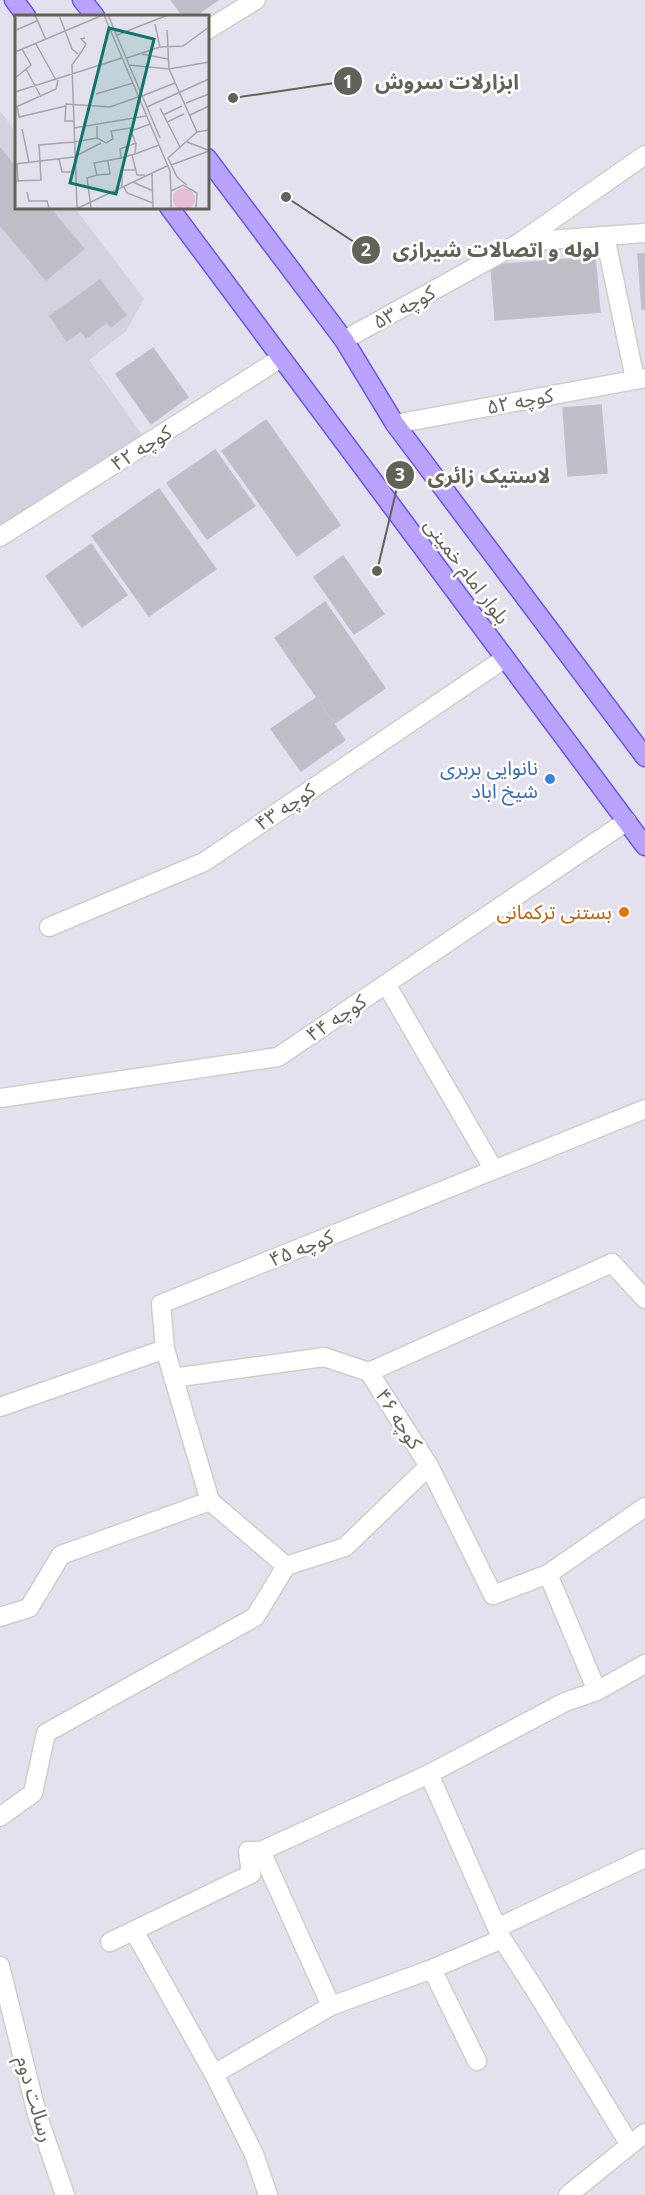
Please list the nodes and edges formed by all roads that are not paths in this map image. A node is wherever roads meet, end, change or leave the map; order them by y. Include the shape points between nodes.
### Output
1 (14, 0) edge
2 (82, 0) edge
3 (256, 0) edge
4 (25, 15) edge
5 (94, 15) edge
6 (208, 29) edge
7 (645, 155) edge
8 (208, 159) edge
9 (170, 208) edge
10 (645, 233) edge
11 (605, 236) junction
12 (519, 243) junction
13 (344, 340) junction
14 (281, 358) junction
15 (640, 379) edge
16 (395, 424) junction
17 (0, 537) edge
18 (504, 659) junction
19 (645, 758) edge
20 (627, 821) junction
21 (645, 846) edge
22 (49, 927) dead end
23 (386, 984) junction
24 (0, 1098) edge
25 (645, 1109) edge
26 (494, 1170) junction
27 (645, 1299) edge
28 (165, 1349) junction
29 (369, 1372) junction
30 (173, 1378) junction
31 (0, 1407) edge
32 (429, 1466) junction
33 (210, 1501) junction
34 (645, 1507) edge
35 (286, 1566) junction
36 (548, 1574) junction
37 (0, 1617) edge
38 (645, 1664) edge
39 (597, 1691) junction
40 (429, 1774) junction
41 (0, 1817) edge
42 (261, 1851) junction
43 (645, 1858) edge
44 (135, 1931) junction
45 (499, 1934) junction
46 (110, 1942) dead end
47 (0, 1966) edge
48 (432, 1969) junction
49 (331, 2006) junction
50 (9, 2039) edge
51 (477, 2061) dead end
52 (214, 2074) junction
53 (645, 2133) edge
54 (630, 2145) junction
55 (64, 2195) edge
56 (268, 2195) edge
57 (568, 2195) edge

1 - 4 main road
2 - 5 main road
3 - 6 street
7 - 12 street, کوچه ۵۳
8 - 13 main road, بلوار امام خمینی
9 - 14 main road, بلوار امام خمینی
10 - 11 street
11 - 12 street
11 - 15 street
12 - 13 street, کوچه ۵۳
13 - 16 main road, بلوار امام خمینی
14 - 17 street, کوچه ۴۲
14 - 18 main road, بلوار امام خمینی
15 - 16 street, کوچه ۵۲
16 - 19 main road, بلوار امام خمینی
18 - 20 main road, بلوار امام خمینی
18 - 22 street, کوچه ۴۳ via 204,862
20 - 21 main road, بلوار امام خمینی
20 - 23 street, کوچه ۴۴
23 - 24 street, کوچه ۴۴ via 278,1057
23 - 26 street
25 - 26 street, کوچه ۴۵
26 - 28 street, کوچه ۴۵ via 160,1304
27 - 29 street, کوچه ۴۶ via 612,1263
28 - 30 street
28 - 31 street
29 - 30 street via 324,1357
29 - 32 street, کوچه ۴۶
30 - 33 street
32 - 35 street, کوچه ۴۶ via 345,1547
32 - 36 street via 493,1595
33 - 35 street
33 - 37 street via 62,1555 29,1608
34 - 36 street
35 - 41 street via 255,1617 46,1733 33,1793
36 - 39 street
38 - 39 street
39 - 40 street via 565,1702
40 - 42 street
40 - 45 street
42 - 44 street via 249,1851 251,1874
42 - 49 street
43 - 45 street
44 - 46 street
44 - 52 street
45 - 48 street
45 - 54 street
47 - 50 street, رسالت دوم
48 - 49 street
48 - 51 street
49 - 52 street
50 - 55 street, رسالت دوم
52 - 56 street via 254,2154
53 - 54 street
54 - 57 street

